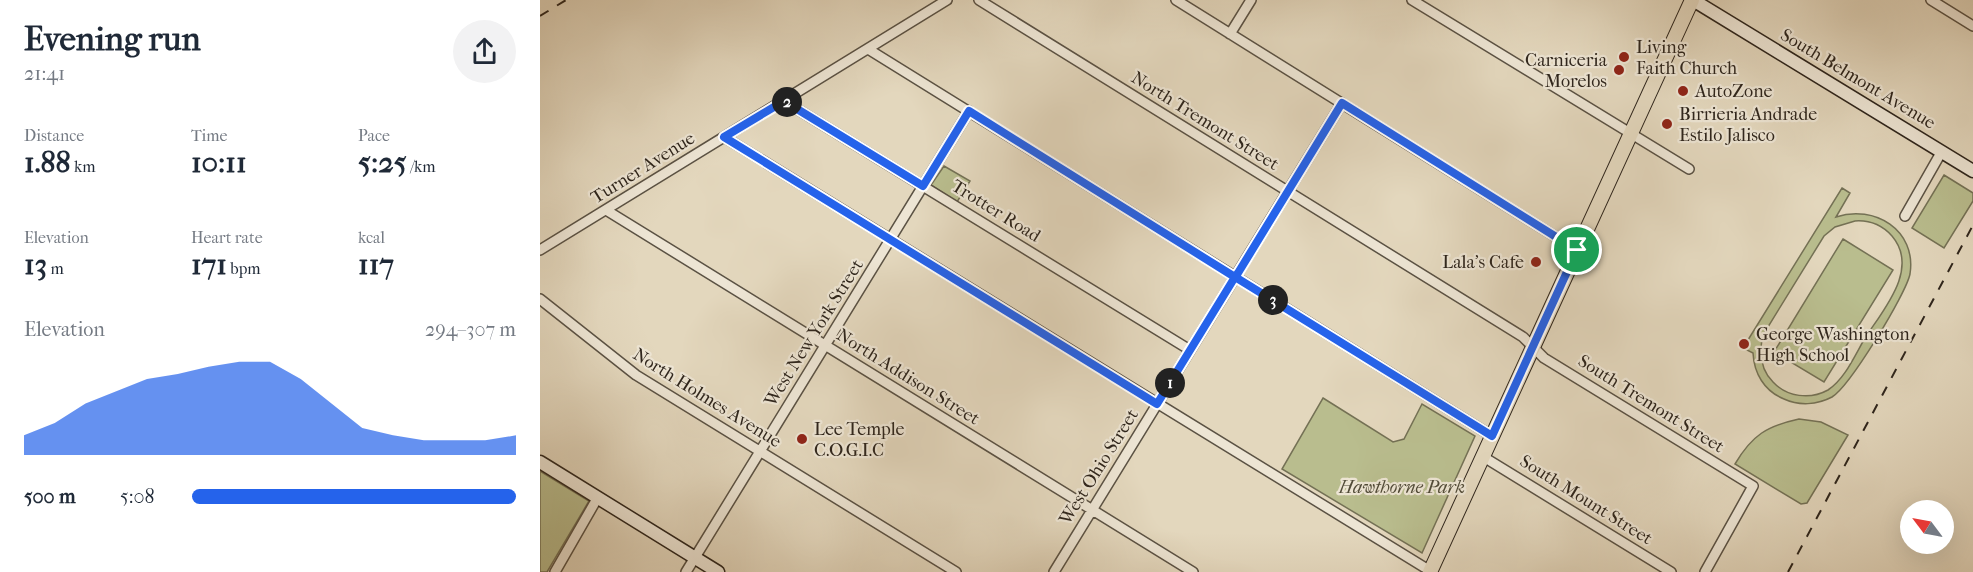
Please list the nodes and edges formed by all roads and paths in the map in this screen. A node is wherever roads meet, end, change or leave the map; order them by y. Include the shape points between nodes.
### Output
1 (947, 0) edge
2 (979, 0) edge
3 (1176, 0) edge
4 (1251, 0) edge
5 (1412, 0) edge
6 (1693, 0) edge
7 (1931, 0) edge
8 (1973, 26) edge
9 (1230, 34) junction
10 (868, 49) junction
11 (784, 101) junction
12 (1342, 103) junction
13 (969, 111) junction
14 (1629, 135) junction
15 (724, 137) junction
16 (1941, 152) junction
17 (1689, 169) dead end
18 (1973, 171) edge
19 (923, 186) junction
20 (1288, 192) junction
21 (606, 210) junction
22 (1905, 216) dead end
23 (890, 240) junction
24 (540, 250) edge
25 (1577, 250) junction
26 (1235, 277) junction
27 (540, 299) edge
28 (826, 346) junction
29 (1533, 347) junction
30 (1190, 350) junction
31 (1157, 404) junction
32 (1492, 436) junction
33 (760, 452) junction
34 (1482, 456) junction
35 (540, 462) edge
36 (598, 497) junction
37 (1092, 510) junction
38 (695, 558) junction
39 (555, 572) edge
40 (686, 572) edge
41 (718, 572) edge
42 (956, 572) edge
43 (1054, 572) edge
44 (1193, 572) edge
45 (1430, 572) edge
46 (1671, 572) edge
47 (1705, 572) edge

1 - 10 street, Turner Avenue
2 - 20 street, North Tremont Street
3 - 9 street
4 - 9 street
5 - 14 street
6 - 14 main road
6 - 16 main road, South Belmont Avenue
7 - 8 street
9 - 12 street
10 - 11 street, Turner Avenue
10 - 13 street
11 - 15 street, Turner Avenue
11 - 19 street, Trotter Road
12 - 20 street, West Ohio Street
12 - 25 street
13 - 19 street, West New York Street
13 - 26 street
14 - 17 street
14 - 25 main road
15 - 21 street, Turner Avenue
15 - 23 street
16 - 18 main road, South Belmont Avenue
16 - 22 street
19 - 23 street, West New York Street
19 - 30 street, Trotter Road
20 - 26 street, West Ohio Street
20 - 29 street, North Tremont Street via 1523,337
21 - 24 street, Turner Avenue
21 - 28 street, North Addison Street
23 - 28 street, West New York Street
23 - 31 street
25 - 29 main road
26 - 30 street, West Ohio Street
26 - 32 street
27 - 33 street, North Holmes Avenue via 636,375
28 - 33 street, West New York Street
28 - 37 street, North Addison Street
29 - 32 main road
29 - 47 street, South Tremont Street via 1544,358 1752,486
30 - 31 street, West Ohio Street
31 - 37 street, West Ohio Street
31 - 45 street
32 - 34 main road
33 - 38 street, West New York Street
33 - 42 street, North Holmes Avenue
34 - 45 main road
34 - 46 street, South Mount Street
35 - 36 main road
36 - 38 main road
36 - 39 street
37 - 43 street, West Ohio Street
37 - 44 street, North Addison Street
38 - 40 street, West New York Street
38 - 41 main road

